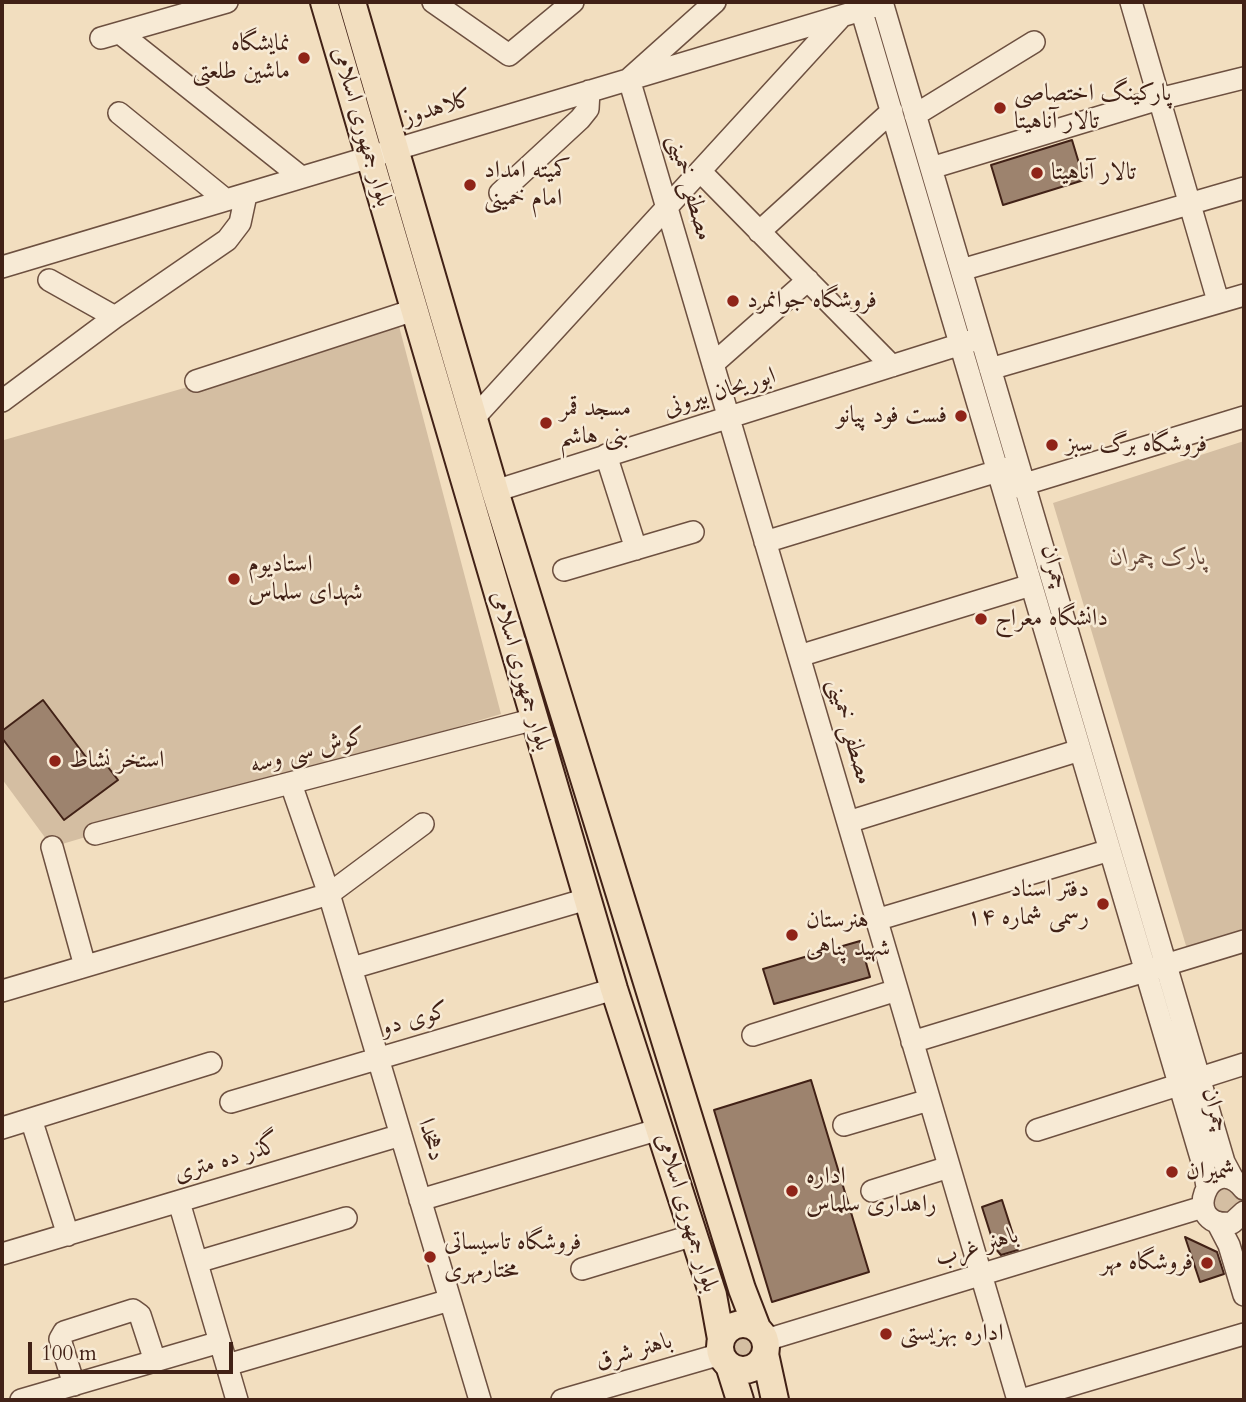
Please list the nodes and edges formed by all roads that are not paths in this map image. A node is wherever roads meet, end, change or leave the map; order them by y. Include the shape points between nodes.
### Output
1 (227, 2) edge
2 (324, 2) edge
3 (352, 2) edge
4 (573, 2) edge
5 (715, 2) edge
6 (1131, 2) edge
7 (437, 3) edge
8 (870, 6) edge
9 (1034, 42) dead end
10 (1244, 78) edge
11 (629, 79) junction
12 (589, 91) junction
13 (1159, 99) junction
14 (891, 111) junction
15 (119, 113) dead end
16 (915, 116) junction
17 (395, 149) junction
18 (369, 157) junction
19 (931, 168) junction
20 (700, 171) junction
21 (301, 177) junction
22 (1244, 188) edge
23 (500, 193) dead end
24 (236, 197) junction
25 (1189, 202) junction
26 (667, 207) junction
27 (759, 232) junction
28 (2, 267) edge
29 (961, 270) junction
30 (49, 280) dead end
31 (808, 280) junction
32 (1244, 295) edge
33 (1218, 301) junction
34 (414, 310) junction
35 (115, 317) junction
36 (981, 338) junction
37 (960, 344) junction
38 (713, 365) junction
39 (892, 366) junction
40 (990, 369) junction
41 (196, 381) dead end
42 (2, 401) edge
43 (1244, 417) edge
44 (474, 418) junction
45 (729, 418) junction
46 (607, 455) junction
47 (1011, 477) junction
48 (495, 491) junction
49 (693, 532) dead end
50 (765, 542) junction
51 (636, 549) junction
52 (564, 570) dead end
53 (1031, 584) junction
54 (799, 656) junction
55 (535, 719) junction
56 (1080, 750) junction
57 (291, 784) junction
58 (848, 822) junction
59 (423, 824) dead end
60 (95, 834) dead end
61 (52, 846) dead end
62 (1110, 850) junction
63 (329, 894) junction
64 (587, 899) junction
65 (876, 920) junction
66 (1244, 941) edge
67 (1166, 965) junction
68 (85, 966) junction
69 (352, 968) junction
70 (1145, 971) junction
71 (614, 989) junction
72 (897, 989) junction
73 (2, 991) edge
74 (753, 1035) dead end
75 (912, 1042) junction
76 (378, 1059) junction
77 (211, 1063) dead end
78 (1244, 1064) edge
79 (1199, 1077) junction
80 (1179, 1084) junction
81 (929, 1100) junction
82 (231, 1102) dead end
83 (31, 1119) junction
84 (844, 1125) dead end
85 (2, 1128) edge
86 (660, 1129) junction
87 (1037, 1130) dead end
88 (401, 1135) junction
89 (949, 1167) junction
90 (1238, 1184) edge
91 (872, 1191) dead end
92 (420, 1200) junction
93 (179, 1202) junction
94 (1209, 1206) junction
95 (1244, 1216) edge
96 (346, 1218) dead end
97 (68, 1235) junction
98 (694, 1235) junction
99 (2, 1254) edge
100 (197, 1262) junction
101 (582, 1269) dead end
102 (981, 1274) junction
103 (1244, 1295) edge
104 (450, 1300) junction
105 (1244, 1334) edge
106 (763, 1341) junction
107 (220, 1342) junction
108 (724, 1353) junction
109 (155, 1361) junction
110 (227, 1365) junction
111 (74, 1385) junction
112 (775, 1398) edge
113 (21, 1400) edge
114 (237, 1400) edge
115 (480, 1400) edge
116 (562, 1400) edge
117 (740, 1400) edge
118 (1019, 1400) edge

1 - 21 street via 110,35
2 - 18 main road, بلوار جمهوری اسلامی
3 - 17 main road, بلوار جمهوری اسلامی
4 - 7 street via 509,55
5 - 11 street
6 - 13 street
8 - 11 street, کلاهدوز
8 - 14 street, چمران
8 - 16 street, چمران
8 - 20 street
9 - 16 street
10 - 13 street
11 - 12 street, کلاهدوز
11 - 26 street, مصطفی خمینی
12 - 17 street, کلاهدوز
12 - 23 street via 588,109 580,119
13 - 19 street
13 - 25 street
14 - 27 street
14 - 37 street, چمران
15 - 24 street
16 - 19 street, چمران
17 - 18 street, کلاهدوز
17 - 44 main road, بلوار جمهوری اسلامی
18 - 21 street, کلاهدوز
18 - 34 main road, بلوار جمهوری اسلامی
19 - 29 street, چمران
20 - 26 street
20 - 27 street
21 - 24 street, کلاهدوز
22 - 25 street
24 - 28 street, کلاهدوز
24 - 35 street via 240,223 227,240
25 - 29 street
25 - 33 street
26 - 38 street, مصطفی خمینی
26 - 44 street
27 - 31 street
29 - 36 street, چمران
30 - 35 street
31 - 38 street
31 - 39 street
32 - 33 street
33 - 40 street
34 - 41 street
34 - 55 main road, بلوار جمهوری اسلامی
35 - 42 street
36 - 37 street, ابوریحان بیرونی
36 - 40 street, چمران
37 - 39 street, ابوریحان بیرونی
37 - 47 street, چمران
38 - 45 street, مصطفی خمینی
39 - 45 street, ابوریحان بیرونی
40 - 47 street, چمران
43 - 47 street
44 - 48 main road, بلوار جمهوری اسلامی
45 - 46 street, ابوریحان بیرونی
45 - 50 street, مصطفی خمینی
46 - 48 street, ابوریحان بیرونی
46 - 51 street
47 - 50 street
47 - 53 street, چمران
47 - 67 street, چمران
48 - 106 main road, بلوار جمهوری اسلامی via 738,1275
49 - 51 street
50 - 54 street, مصطفی خمینی
51 - 52 street
53 - 54 street
53 - 56 street, چمران
54 - 58 street, مصطفی خمینی
55 - 57 street, کوش سی وسه
55 - 64 main road, بلوار جمهوری اسلامی
56 - 58 street
56 - 62 street, چمران
57 - 60 street, کوش سی وسه
57 - 63 street
58 - 65 street, مصطفی خمینی
59 - 63 street
61 - 68 street
62 - 65 street
62 - 70 street, چمران
63 - 68 street
63 - 69 street, دهخدا
64 - 69 street
64 - 71 main road, بلوار جمهوری اسلامی
65 - 72 street, مصطفی خمینی
66 - 67 street
67 - 70 street
67 - 79 street, چمران
68 - 73 street
69 - 76 street, دهخدا
70 - 75 street
70 - 80 street, چمران
71 - 76 street, کوی دو
71 - 86 main road, بلوار جمهوری اسلامی
72 - 74 street
72 - 75 street, مصطفی خمینی
75 - 81 street, مصطفی خمینی
76 - 82 street, کوی دو
76 - 88 street, دهخدا
77 - 83 street
78 - 79 street
79 - 80 street
79 - 90 street, چمران via 1224,1162
80 - 87 street
80 - 94 street, چمران via 1204,1168
81 - 84 street
81 - 89 street, مصطفی خمینی
83 - 85 street
83 - 97 street
86 - 92 street
86 - 98 main road, بلوار جمهوری اسلامی
88 - 92 street, دهخدا
88 - 93 street, گذر ده متری
89 - 91 street
89 - 102 street, مصطفی خمینی
90 - 94 street via 1218,1179
92 - 104 street, دهخدا
93 - 97 street, گذر ده متری
93 - 100 street
94 - 95 street via 1231,1223
94 - 102 street, باهنر غرب
94 - 103 street, چمران via 1229,1245
96 - 100 street
97 - 99 street, گذر ده متری
98 - 101 street
98 - 108 main road, بلوار جمهوری اسلامی via 713,1295
100 - 107 street
102 - 106 street, باهنر غرب
102 - 118 street, مصطفی خمینی
104 - 110 street
104 - 115 street, دهخدا
105 - 118 street
106 - 108 main road via 757,1366 750,1369 743,1370
106 - 108 main road via 744,1323 736,1325 730,1328
106 - 112 main road, بلوار جمهوری اسلامی
107 - 109 street
107 - 110 street
108 - 116 street, باهنر شرق
108 - 117 main road, بلوار جمهوری اسلامی
109 - 111 street
109 - 111 street via 140,1315 133,1310 61,1335
110 - 114 street
111 - 113 street

